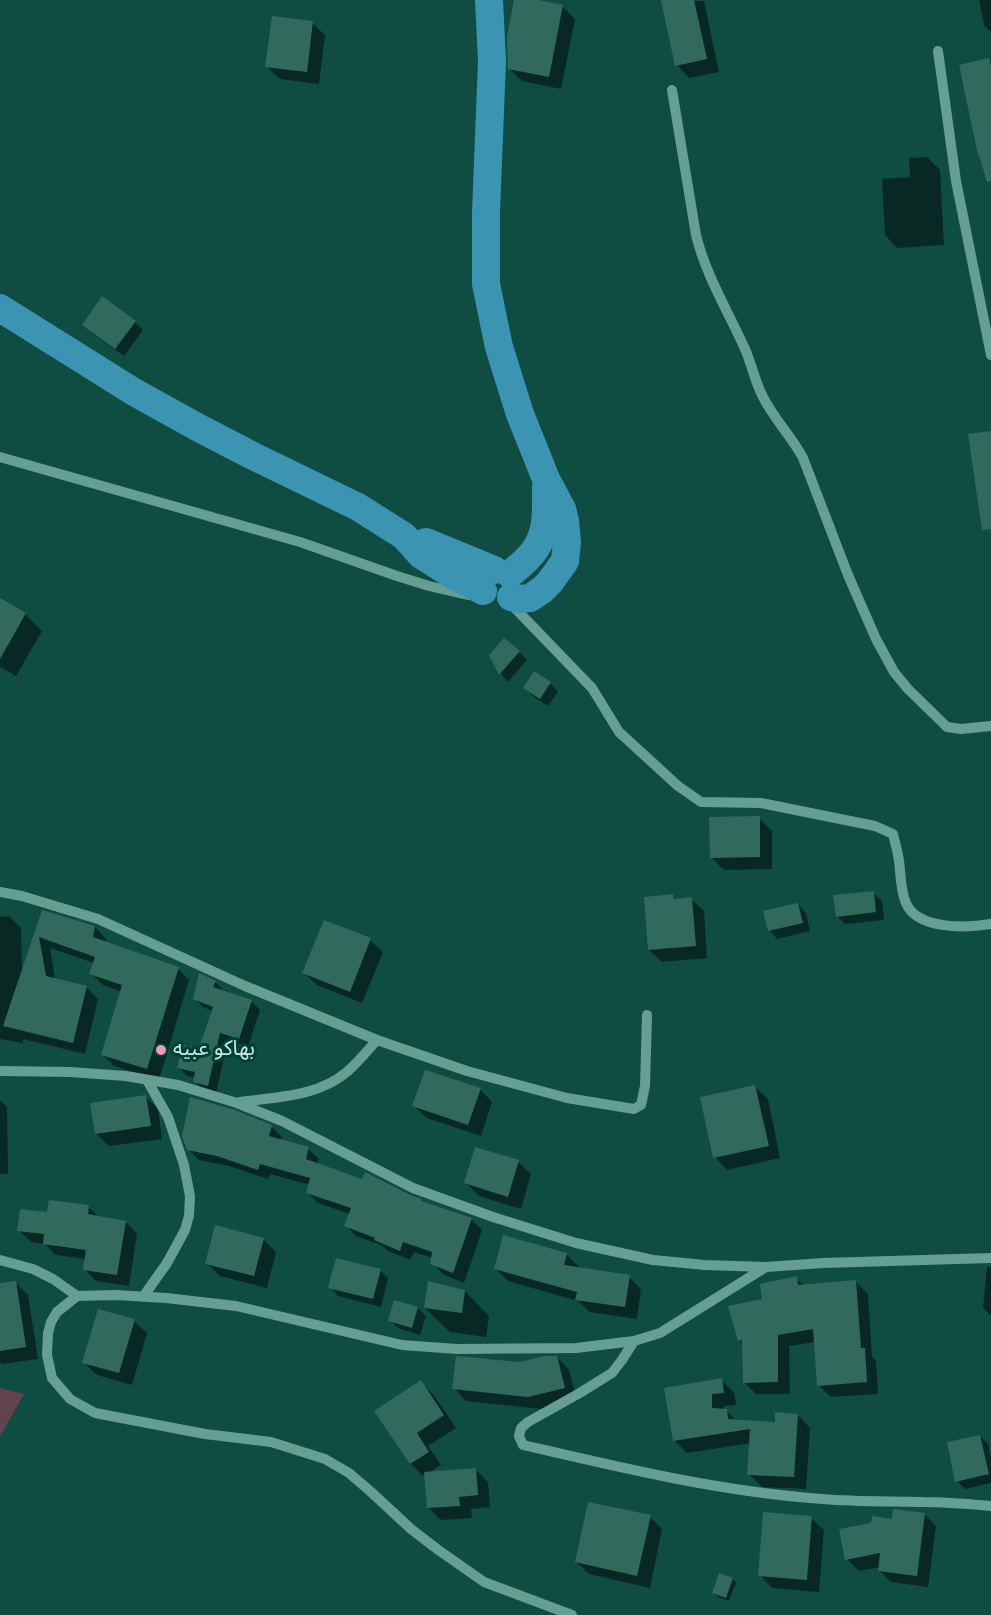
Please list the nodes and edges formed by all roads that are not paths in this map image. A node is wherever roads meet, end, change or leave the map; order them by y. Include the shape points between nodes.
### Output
1 (489, 0) edge
2 (938, 51) dead end
3 (672, 90) dead end
4 (0, 308) edge
5 (991, 355) edge
6 (0, 457) edge
7 (499, 589) junction
8 (991, 726) edge
9 (0, 892) edge
10 (991, 924) edge
11 (647, 1015) dead end
12 (377, 1040) junction
13 (0, 1071) edge
14 (147, 1080) junction
15 (237, 1102) junction
16 (991, 1258) edge
17 (0, 1260) edge
18 (766, 1267) junction
19 (78, 1296) junction
20 (143, 1297) junction
21 (634, 1341) junction
22 (991, 1506) edge
23 (572, 1615) edge

1 - 7 main road via 492,61 486,284 499,347 546,479 542,538
2 - 5 street via 956,181
3 - 8 street via 701,255 762,395 803,458 876,639 894,672 947,727
4 - 7 main road via 134,392 358,507 454,576
6 - 7 street via 300,542 429,586 461,594
7 - 10 street via 592,688 619,732 685,792 701,802 761,803 875,826 892,834 903,894 917,916 944,925
9 - 12 street via 98,919 244,986
11 - 12 street via 643,1099 634,1108 567,1098 466,1071
12 - 15 street via 347,1072 326,1086 303,1094
13 - 14 street via 70,1072
14 - 15 street
14 - 20 street via 168,1117 190,1196 185,1230
15 - 18 street via 413,1188 555,1237 653,1260
16 - 18 street
17 - 19 street via 33,1269
18 - 21 street via 660,1333
19 - 20 street
19 - 23 street via 57,1312 48,1333 52,1377 70,1399 95,1413 271,1442 325,1459 349,1473 437,1549 484,1582
20 - 21 street via 236,1306 402,1345 457,1349 576,1348
21 - 22 street via 612,1373 521,1428 519,1437 523,1445 748,1491 822,1500

